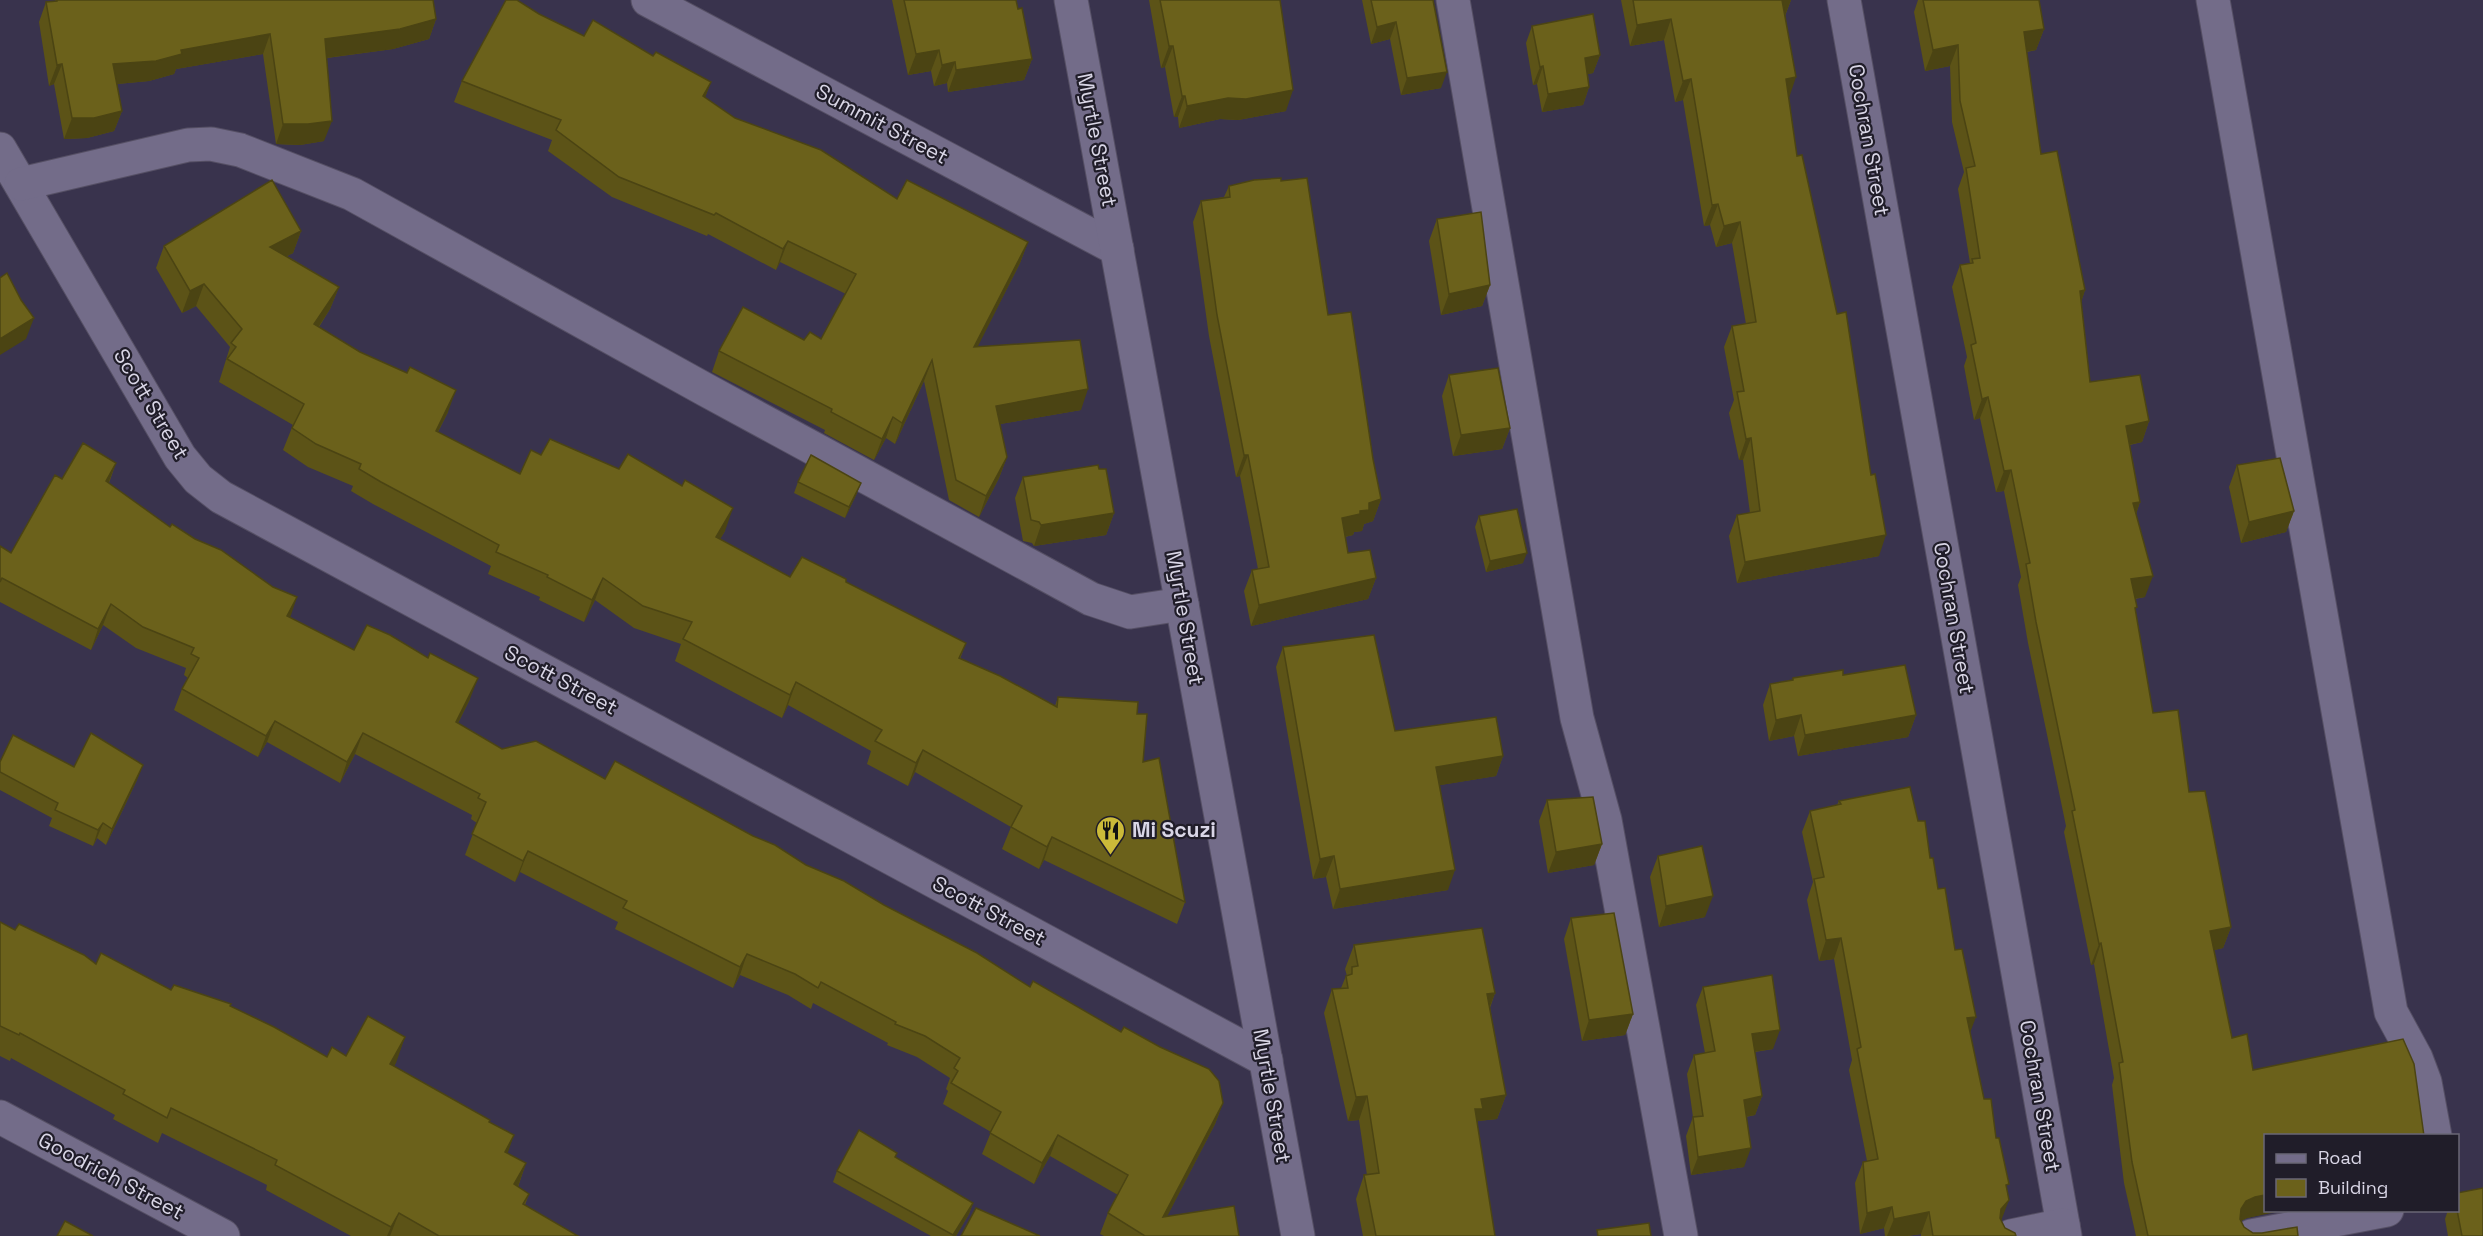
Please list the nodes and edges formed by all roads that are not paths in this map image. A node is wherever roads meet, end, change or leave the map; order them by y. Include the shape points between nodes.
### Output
1 (648, 0) edge
2 (1071, 0) edge
3 (1453, 0) edge
4 (1844, 0) edge
5 (2213, 0) edge
6 (0, 149) edge
7 (21, 184) junction
8 (1117, 249) junction
9 (1182, 604) junction
10 (1266, 1060) junction
11 (0, 1117) edge
12 (2435, 1134) edge
13 (2377, 1212) edge
14 (2064, 1230) edge
15 (223, 1236) edge
16 (1298, 1236) edge
17 (1681, 1236) edge
18 (2011, 1236) edge
19 (2251, 1236) edge

1 - 8 street, Summit Street
2 - 8 street, Myrtle Street
3 - 17 street via 1577,718 1605,820
4 - 14 street, Cochran Street
5 - 12 street via 2391,1012 2425,1082
6 - 7 street, Scott Street
7 - 9 street via 188,145 225,147 264,158 352,194 1091,598 1130,612
7 - 10 street, Scott Street via 180,457 198,479 221,497
8 - 9 street, Myrtle Street
9 - 10 street, Myrtle Street
10 - 16 street, Myrtle Street
11 - 15 street, Goodrich Street
13 - 19 street
14 - 18 street

